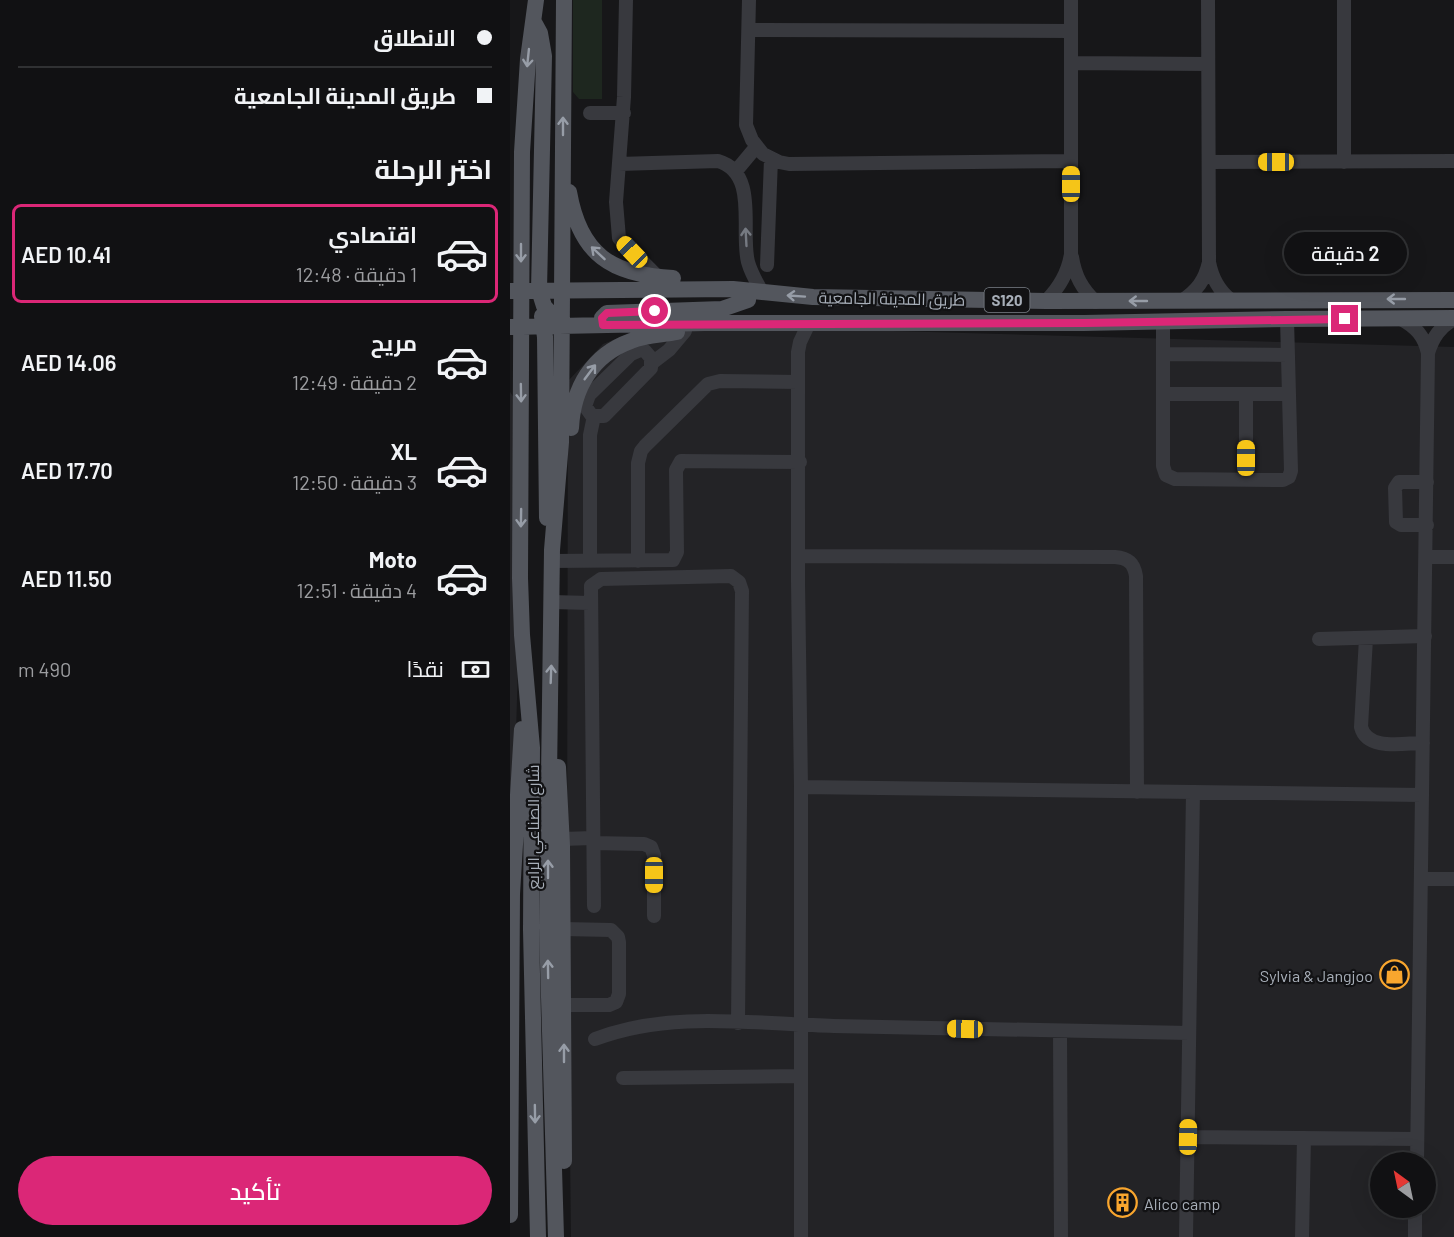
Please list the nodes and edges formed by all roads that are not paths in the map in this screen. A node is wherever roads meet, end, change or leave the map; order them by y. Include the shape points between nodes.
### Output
1 (536, 0) edge
2 (564, 0) edge
3 (626, 0) edge
4 (749, 0) edge
5 (1071, 0) edge
6 (1208, 0) edge
7 (1344, 0) edge
8 (533, 21) junction
9 (749, 30) junction
10 (1071, 31) junction
11 (1071, 63) junction
12 (1208, 64) junction
13 (748, 103) junction
14 (590, 113) dead end
15 (624, 113) junction
16 (756, 147) junction
17 (522, 152) junction
18 (771, 159) junction
19 (1071, 161) junction
20 (1454, 161) edge
21 (1209, 162) junction
22 (1344, 162) junction
23 (797, 163) junction
24 (563, 164) junction
25 (619, 164) junction
26 (736, 171) junction
27 (510, 224) edge
28 (1071, 254) junction
29 (1209, 262) junction
30 (767, 265) dead end
31 (658, 277) junction
32 (733, 289) junction
33 (515, 291) edge
34 (761, 295) junction
35 (1231, 300) junction
36 (1454, 300) edge
37 (1046, 301) junction
38 (1181, 301) junction
39 (1096, 302) junction
40 (536, 306) edge
41 (1287, 319) junction
42 (1401, 319) junction
43 (1454, 319) edge
44 (1163, 322) junction
45 (705, 323) junction
46 (784, 323) junction
47 (808, 323) junction
48 (603, 325) junction
49 (562, 326) junction
50 (544, 327) junction
51 (685, 331) junction
52 (798, 352) junction
53 (1428, 352) junction
54 (1163, 354) junction
55 (1288, 355) junction
56 (520, 362) junction
57 (652, 363) junction
58 (798, 382) junction
59 (1163, 394) junction
60 (1246, 394) junction
61 (1289, 394) junction
62 (594, 417) junction
63 (515, 423) edge
64 (800, 462) junction
65 (1246, 480) junction
66 (1427, 482) junction
67 (547, 525) junction
68 (1426, 525) junction
69 (552, 555) junction
70 (798, 556) junction
71 (1426, 557) junction
72 (1454, 557) edge
73 (590, 561) junction
74 (638, 561) junction
75 (552, 603) junction
76 (590, 603) junction
77 (1425, 636) junction
78 (1366, 638) junction
79 (1319, 639) dead end
80 (528, 689) junction
81 (550, 701) junction
82 (1423, 744) junction
83 (801, 787) junction
84 (1137, 792) junction
85 (1193, 792) junction
86 (1422, 795) junction
87 (514, 797) edge
88 (562, 838) junction
89 (593, 841) junction
90 (1420, 879) junction
91 (1454, 879) edge
92 (594, 906) dead end
93 (654, 916) dead end
94 (547, 929) junction
95 (563, 1005) junction
96 (738, 1023) junction
97 (800, 1025) junction
98 (1060, 1031) junction
99 (1190, 1033) junction
100 (595, 1039) dead end
101 (800, 1076) junction
102 (623, 1078) dead end
103 (1188, 1137) junction
104 (1304, 1138) junction
105 (1417, 1139) junction
106 (1417, 1152) edge
107 (510, 1215) edge
108 (1415, 1218) edge
109 (538, 1237) edge
110 (556, 1237) edge
111 (565, 1237) edge
112 (801, 1237) edge
113 (1061, 1237) edge
114 (1186, 1237) edge
115 (1302, 1237) edge
116 (1415, 1237) edge

1 - 8 main road
24 -> 2 main road
3 - 15 street
4 - 9 street
5 - 10 street
6 - 12 street
7 - 22 street
8 -> 17 main road
8 - 40 main road via 540,33 544,56
9 - 10 street
9 - 13 street
10 - 11 street
11 - 12 street
11 - 19 street
12 - 21 street
13 - 16 street via 746,125
13 - 23 street via 760,138 772,151
14 - 15 street
15 - 25 street
16 - 18 street
16 - 26 street
17 - 27 main road via 513,187
17 -> 33 main road
18 - 23 street
18 - 30 street
19 - 23 street
19 - 28 street
20 - 22 street
21 - 22 street
21 - 29 street
31 -> 24 main road via 622,269 588,243 575,218
24 - 40 main road
25 - 26 street via 718,161
25 - 31 street via 619,238
34 -> 26 street via 748,261 744,185
28 - 37 street via 1066,275
28 - 39 street via 1081,285
29 - 35 street via 1218,288
29 - 38 street via 1203,281
31 - 32 main road
32 - 34 main road, طريق المدينة الجامعية / S120
32 - 40 main road, طريق المدينة الجامعية / S120
33 - 40 main road
37 -> 34 main road, طريق المدينة الجامعية / S120
34 - 40 main road
34 - 48 main road via 722,309 607,313 602,318
36 -> 35 main road, طريق المدينة الجامعية / S120
35 - 38 main road, طريق المدينة الجامعية / S120
37 - 39 main road, طريق المدينة الجامعية / S120
38 -> 39 main road, طريق المدينة الجامعية / S120
40 - 49 main road, شارع الصناعي الرابع
40 - 50 main road, طريق المدينة الجامعية / S120
40 - 50 main road
40 - 56 main road, شارع الصناعي الرابع
41 - 42 main road, طريق المدينة الجامعية / S120
41 - 44 main road, طريق المدينة الجامعية / S120
41 - 55 street
42 - 43 main road, طريق المدينة الجامعية / S120
42 - 53 street via 1416,329
43 - 53 street via 1440,329
44 - 47 main road, طريق المدينة الجامعية / S120
44 - 54 street
45 - 46 main road, طريق المدينة الجامعية / S120
45 - 48 main road, طريق المدينة الجامعية / S120
45 - 51 main road
46 - 47 main road, طريق المدينة الجامعية / S120
46 - 52 street
47 - 52 street
48 - 49 main road, طريق المدينة الجامعية / S120
49 - 50 main road, طريق المدينة الجامعية / S120
49 - 69 main road, شارع الصناعي الرابع via 561,442
50 - 67 main road
51 - 57 street
69 -> 51 main road via 566,499 572,418 580,384 596,363 617,347 633,340
52 - 58 street
53 - 66 street
54 - 55 street
54 - 59 street
55 - 61 street
56 -> 63 main road, شارع الصناعي الرابع
56 - 67 main road via 528,364 536,376 537,488
57 - 62 street via 648,372 604,416
57 - 62 street via 645,351 631,354 585,400 587,412
58 - 64 street
58 - 74 street via 708,384 641,451
59 - 60 street
59 - 65 street via 1166,475 1175,479
60 - 61 street
60 - 65 street
61 - 65 street via 1291,474 1283,480
62 - 73 street via 590,435
63 -> 80 main road, شارع الصناعي الرابع via 521,482 520,578
64 - 70 street
64 - 74 street via 681,461 676,470 676,557 669,562
66 - 68 street
66 - 68 street via 1399,482 1395,488 1398,524
67 - 69 main road
68 - 71 street
69 - 73 street
69 - 75 main road, شارع الصناعي الرابع
70 - 83 street
70 - 84 street via 1115,557 1130,561 1136,576
71 - 72 street
71 - 77 street
73 - 74 street
75 - 76 street
81 -> 75 main road, شارع الصناعي الرابع
76 - 89 street
76 - 96 street via 591,586 601,579 727,575 741,586
77 - 78 street
77 - 82 street
78 - 79 street
78 - 82 street via 1361,728 1364,736 1374,743
80 - 87 main road
80 - 94 main road, شارع الصناعي الرابع via 532,784
81 - 88 main road
94 -> 81 main road, شارع الصناعي الرابع
82 - 86 street
83 - 84 street
83 - 97 street
84 - 85 street
85 - 86 street
85 - 99 street
86 - 90 street
87 - 107 main road
88 - 89 street
88 - 94 main road
89 - 92 street
89 - 93 street via 651,847
90 - 91 street
90 - 105 street
94 - 95 main road
94 - 95 street via 611,930 619,942 616,1002
94 -> 109 main road, شارع الصناعي الرابع
110 -> 94 main road, شارع الصناعي الرابع
111 -> 95 main road
96 - 97 street
96 - 100 street via 644,1025
97 - 98 street
97 - 101 street
98 - 99 street
98 - 113 street
99 - 103 street
101 - 102 street
101 - 112 street
103 - 104 street
103 - 114 street
104 - 105 street
104 - 115 street
105 - 106 street
108 - 116 street

